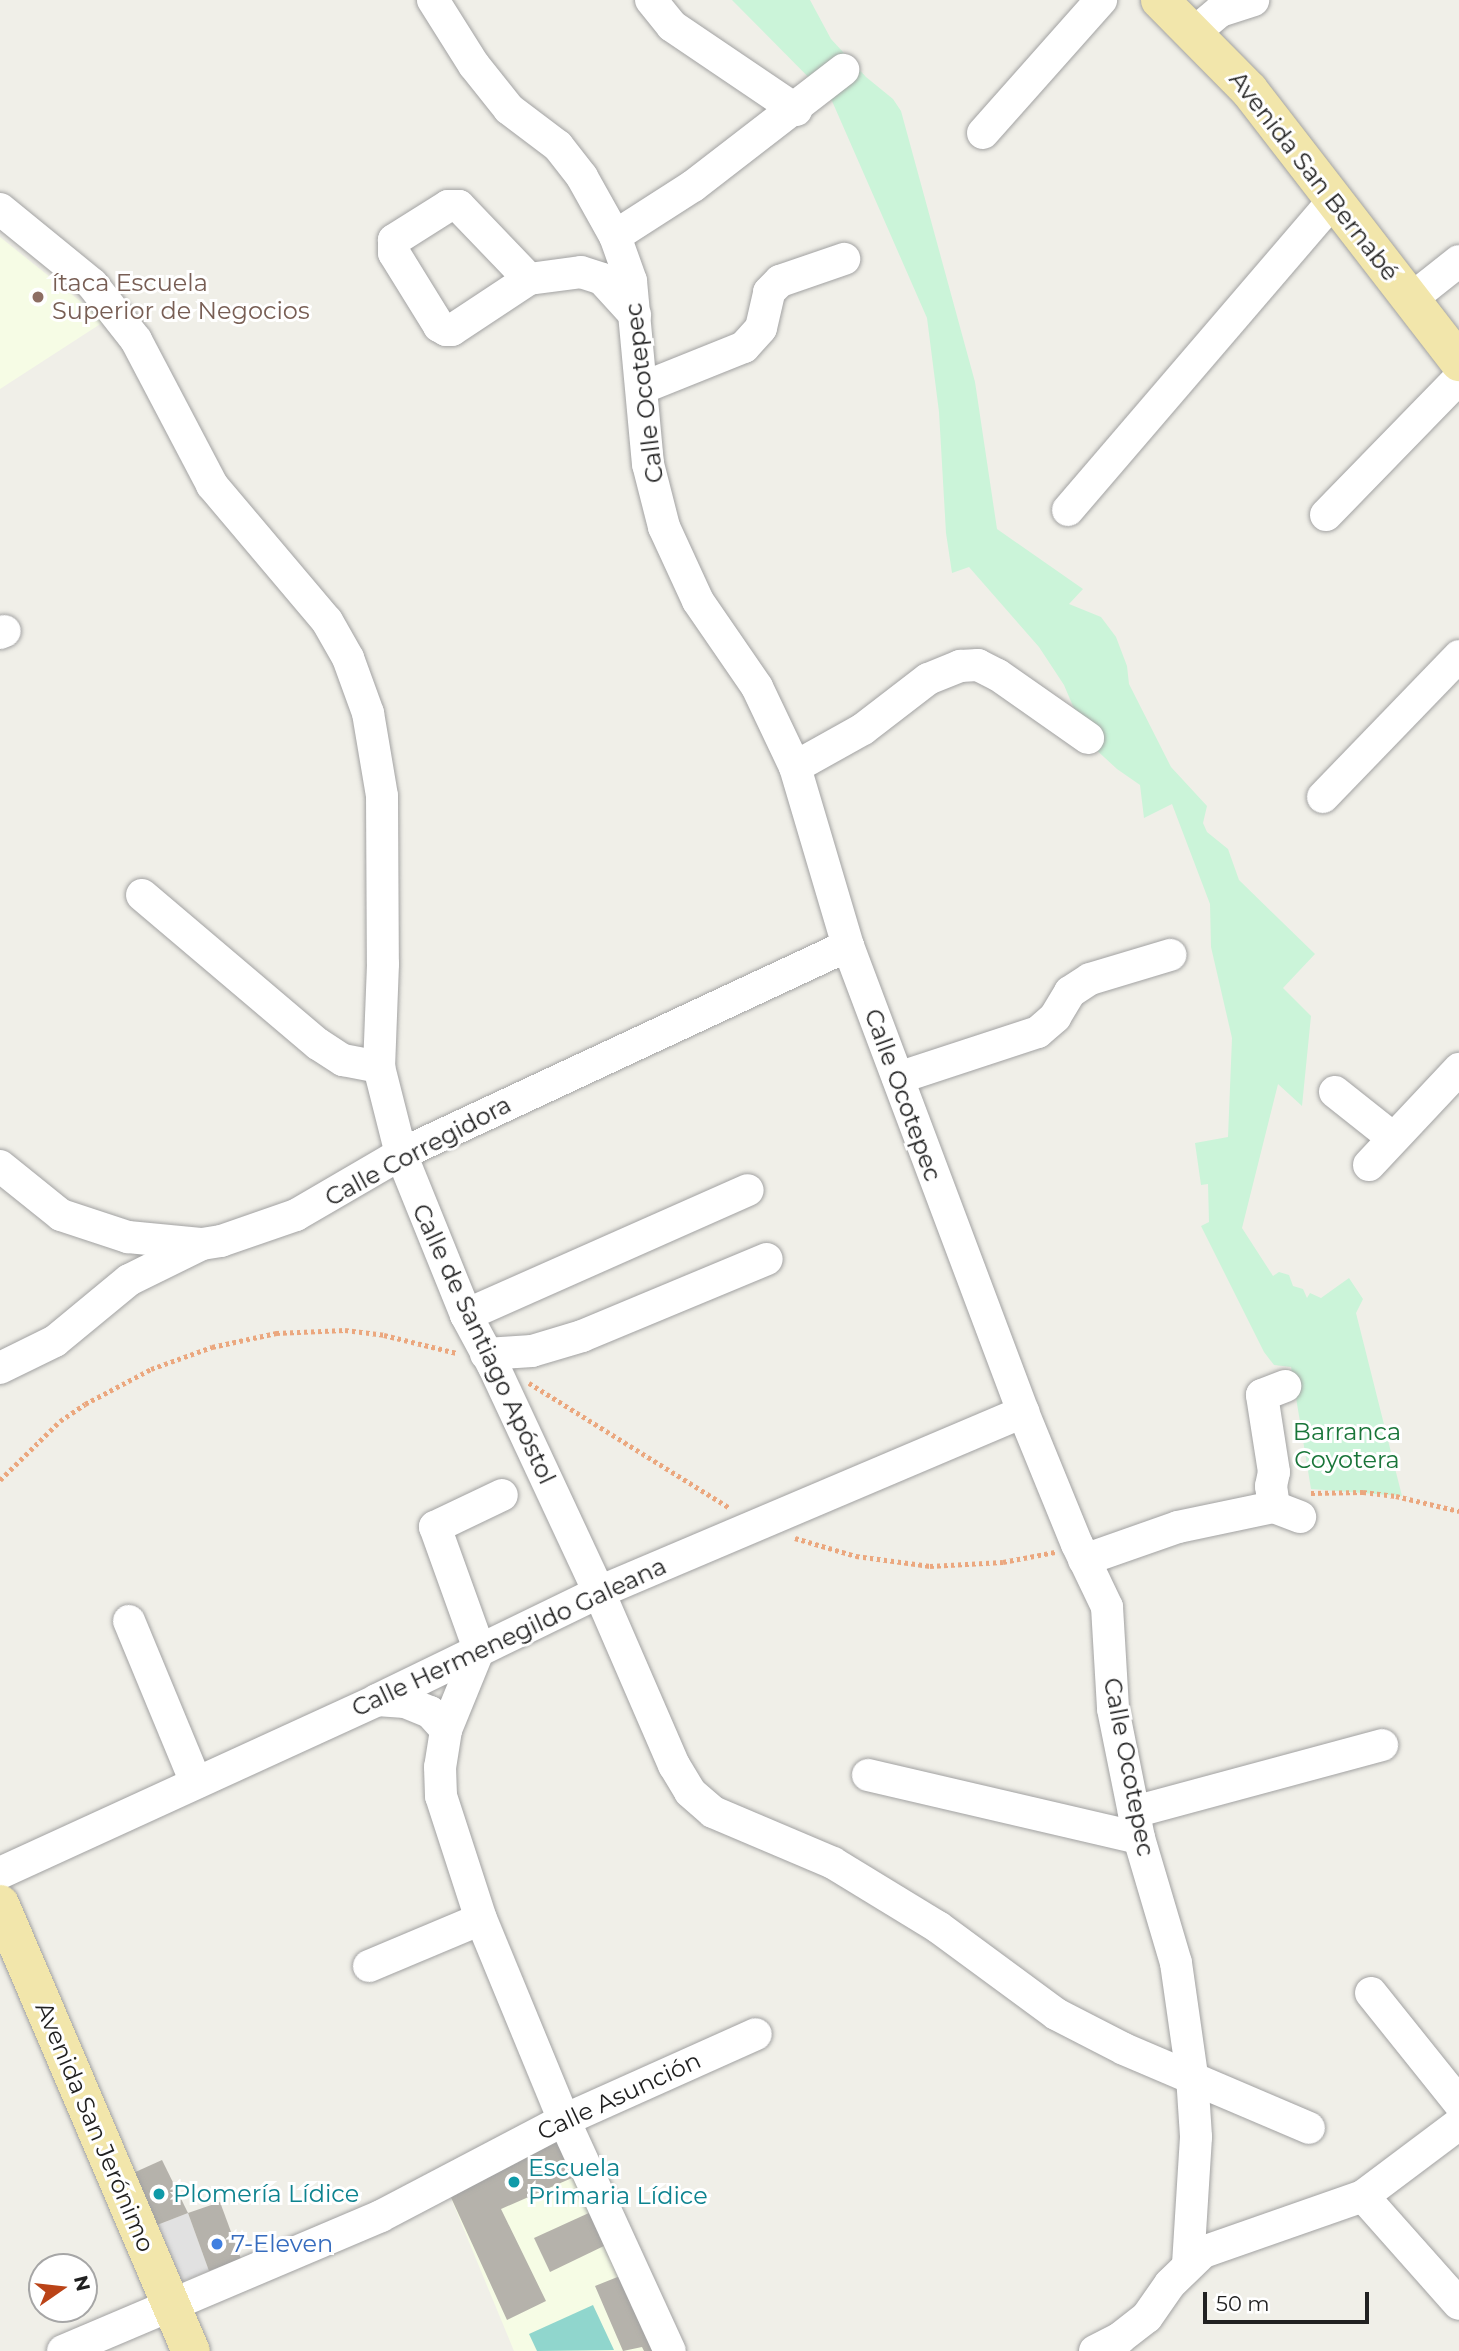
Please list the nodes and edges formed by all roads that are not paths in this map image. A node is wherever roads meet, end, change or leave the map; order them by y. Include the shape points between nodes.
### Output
1 (433, 0) edge
2 (651, 0) edge
3 (1101, 0) edge
4 (1160, 0) edge
5 (1253, 0) edge
6 (1195, 32) junction
7 (843, 70) dead end
8 (796, 110) junction
9 (983, 133) dead end
10 (1335, 200) junction
11 (0, 209) edge
12 (615, 236) junction
13 (844, 258) dead end
14 (1459, 261) edge
15 (529, 279) dead end
16 (1410, 299) junction
17 (635, 315) junction
18 (1459, 362) edge
19 (1459, 378) edge
20 (642, 388) junction
21 (1068, 510) dead end
22 (1326, 515) dead end
23 (1459, 656) edge
24 (1088, 738) dead end
25 (795, 767) junction
26 (1322, 797) dead end
27 (142, 895) dead end
28 (848, 946) junction
29 (1170, 955) dead end
30 (379, 1067) junction
31 (1459, 1069) edge
32 (898, 1078) junction
33 (1335, 1092) dead end
34 (1393, 1138) junction
35 (401, 1154) junction
36 (1369, 1165) dead end
37 (0, 1166) edge
38 (748, 1190) dead end
39 (202, 1244) junction
40 (767, 1259) dead end
41 (466, 1315) junction
42 (474, 1354) junction
43 (0, 1368) edge
44 (1285, 1386) dead end
45 (1023, 1412) junction
46 (502, 1495) dead end
47 (1074, 1555) junction
48 (599, 1592) junction
49 (129, 1621) dead end
50 (479, 1649) junction
51 (377, 1700) junction
52 (446, 1730) junction
53 (1382, 1745) dead end
54 (868, 1775) dead end
55 (196, 1783) junction
56 (1137, 1825) junction
57 (0, 1873) edge
58 (0, 1904) edge
59 (481, 1919) junction
60 (369, 1966) dead end
61 (1371, 1993) dead end
62 (756, 2034) dead end
63 (1192, 2076) junction
64 (1459, 2103) edge
65 (564, 2120) junction
66 (1459, 2124) edge
67 (1309, 2128) dead end
68 (1363, 2196) junction
69 (1188, 2263) junction
70 (1459, 2304) edge
71 (172, 2306) junction
72 (63, 2351) edge
73 (191, 2351) edge
74 (670, 2351) edge
75 (1095, 2351) edge

1 - 12 street, Calle Ocotepec via 474,65 509,108 558,146 582,177
2 - 8 street via 672,26
3 - 9 street
4 - 6 main road, Avenida San Bernabé
5 - 6 street via 1220,11
6 - 10 main road, Avenida San Bernabé via 1249,90
7 - 8 street
8 - 12 street via 693,186
10 - 16 main road, Avenida San Bernabé
10 - 21 street
11 - 30 street, Calle de Santiago Apóstol via 92,285 136,340 212,485 327,621 348,659 368,713 382,796
12 - 17 street, Calle Ocotepec via 631,281
13 - 20 street via 780,281 769,292 761,328 744,347
14 - 16 street
15 - 17 street via 581,272 602,279
16 - 18 main road, Avenida San Bernabé
17 - 20 street, Calle Ocotepec
19 - 22 street
20 - 25 street, Calle Ocotepec via 648,464 664,527 698,601 757,687
23 - 26 street
24 - 25 street via 998,675 978,665 960,666 928,678 863,729
25 - 28 street, Calle Ocotepec
27 - 30 street via 318,1044 343,1060
28 - 32 street, Calle Ocotepec
28 - 35 street, Calle Corregidora
29 - 32 street via 1090,979 1070,992 1055,1017 1038,1032
30 - 35 street, Calle de Santiago Apóstol
31 - 34 street
32 - 45 street, Calle Ocotepec
33 - 34 street
34 - 36 street
35 - 39 street, Calle Corregidora via 296,1215
35 - 41 street, Calle de Santiago Apóstol
37 - 39 street via 61,1215 128,1237
38 - 41 street
39 - 43 street, Calle Corregidora via 129,1280 55,1340
40 - 42 street via 582,1336 533,1351
41 - 42 street, Calle de Santiago Apóstol
42 - 48 street, Calle de Santiago Apóstol
44 - 47 street via 1262,1395 1274,1472 1271,1486 1292,1506 1178,1527
45 - 47 street, Calle Ocotepec
45 - 48 street, Calle Hermenegildo Galeana
46 - 50 street via 435,1527
47 - 56 street, Calle Ocotepec via 1107,1607 1113,1709
48 - 50 street, Calle Hermenegildo Galeana
48 - 63 street, Calle de Santiago Apóstol via 674,1765 690,1792 713,1812 833,1863 938,1927 1056,2014 1124,2049
49 - 55 street
50 - 51 street, Calle Hermenegildo Galeana
50 - 52 street
51 - 52 street via 405,1702 430,1712
51 - 55 street, Calle Hermenegildo Galeana
52 - 59 street via 441,1796
53 - 56 street
54 - 56 street
55 - 57 street, Calle Hermenegildo Galeana
56 - 63 street, Calle Ocotepec via 1176,1964
58 - 71 main road, Avenida San Jerónimo
59 - 60 street
59 - 65 street
61 - 64 street
62 - 65 street, Calle Asunción
63 - 67 street, Calle de Santiago Apóstol
63 - 69 street, Calle Ocotepec via 1196,2137
65 - 71 street, Calle Asunción via 381,2216
65 - 74 street
66 - 68 street
68 - 69 street via 1221,2243
68 - 70 street
69 - 75 street via 1147,2317 1120,2339
71 - 72 street, Calle Asunción
71 - 73 main road, Avenida San Jerónimo

